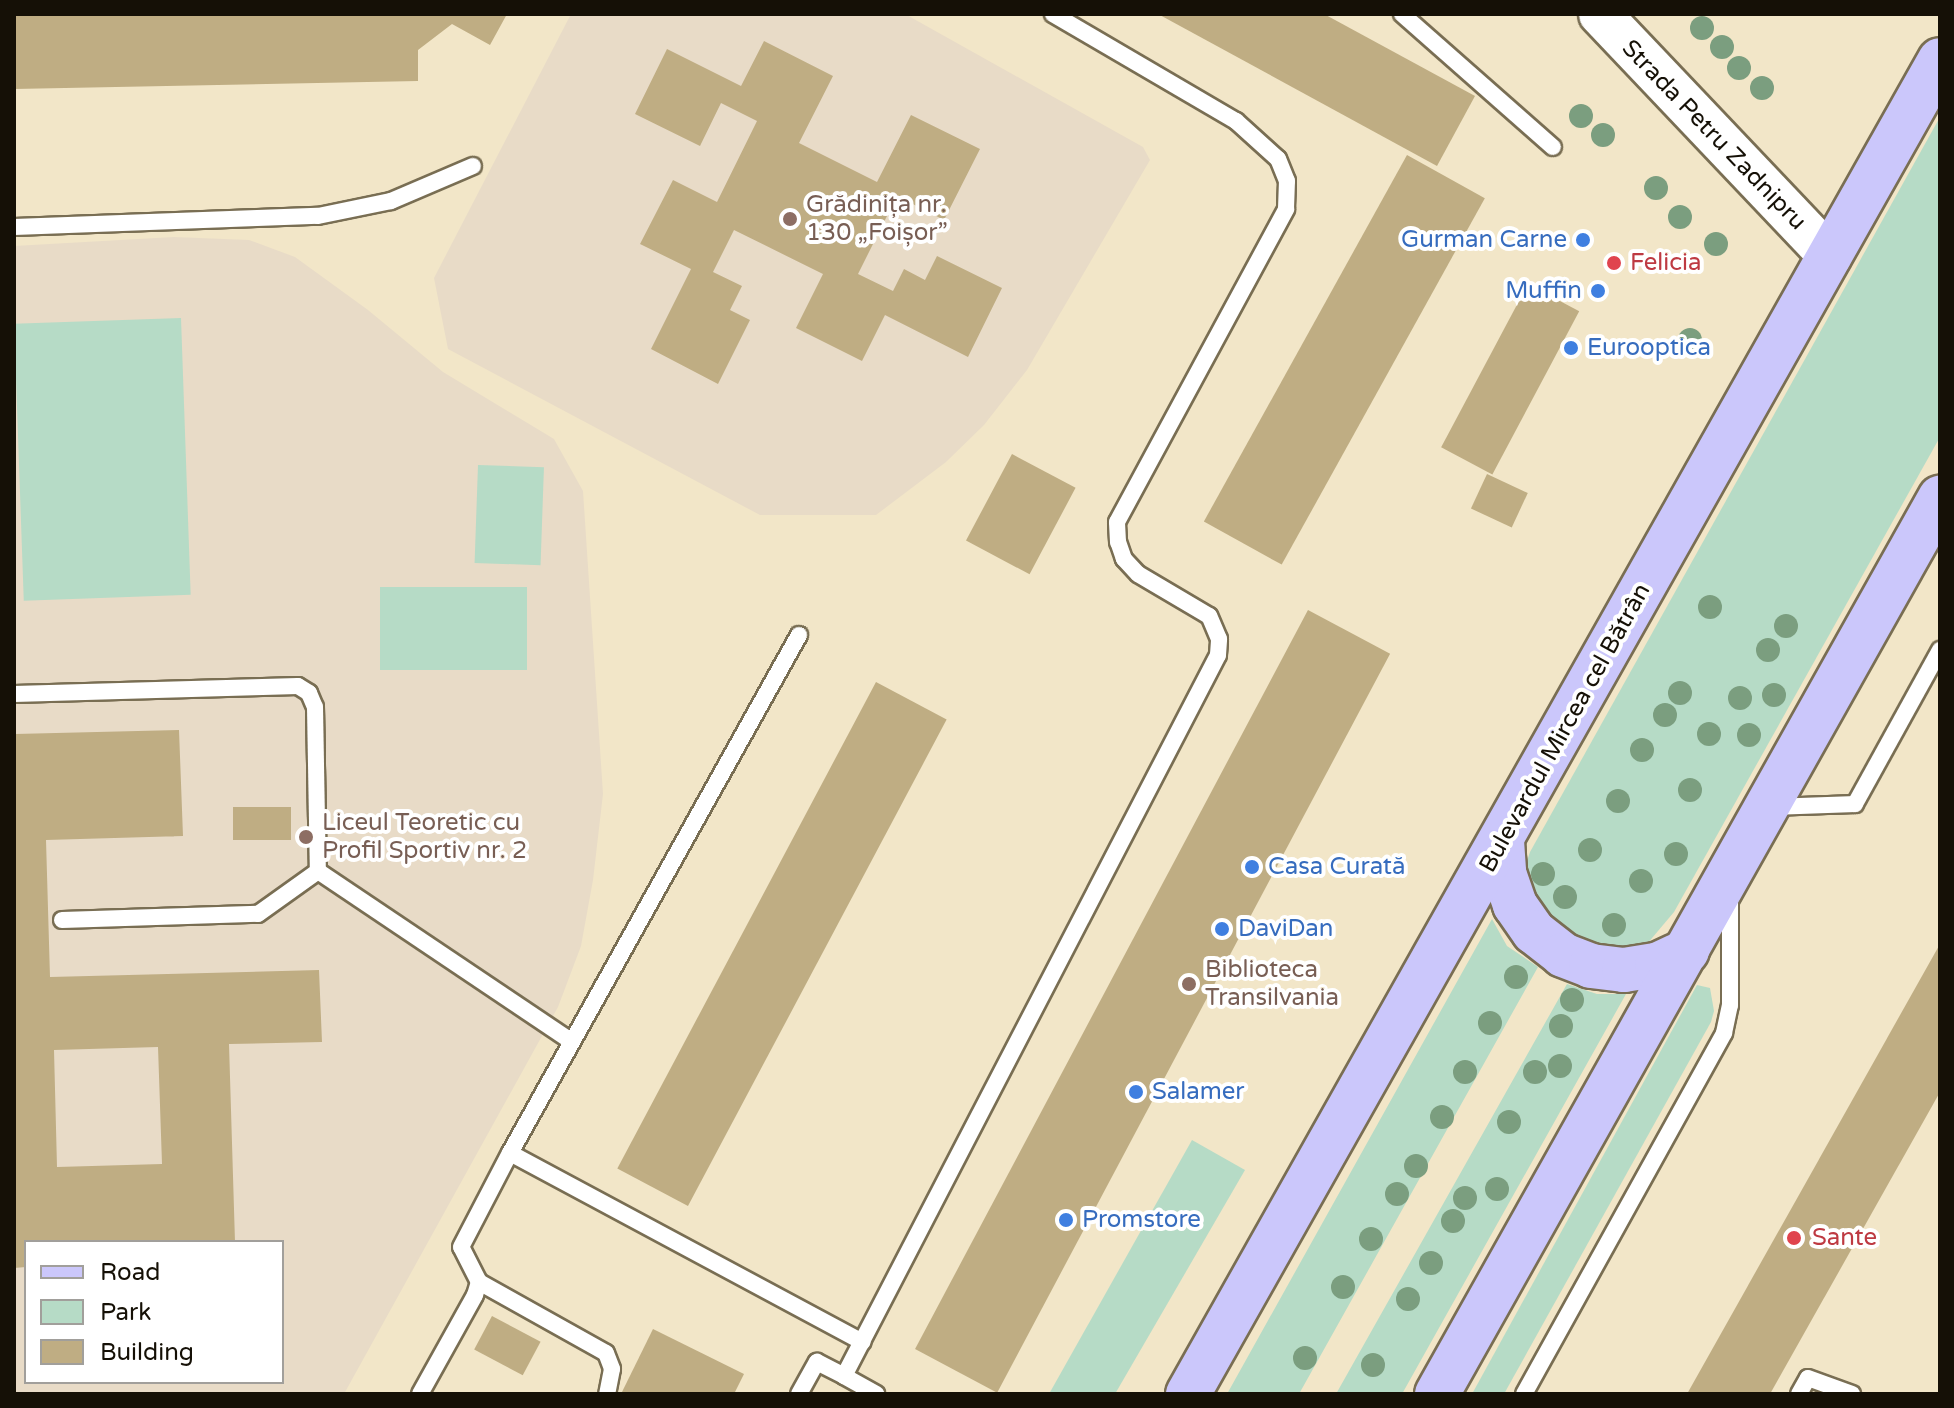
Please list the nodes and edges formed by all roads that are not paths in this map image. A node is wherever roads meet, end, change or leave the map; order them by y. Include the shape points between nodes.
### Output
1 (1053, 14) edge
2 (1402, 14) edge
3 (1600, 14) edge
4 (1940, 60) edge
5 (1553, 147) dead end
6 (473, 166) dead end
7 (14, 227) edge
8 (1830, 256) junction
9 (1940, 498) edge
10 (799, 635) dead end
11 (1940, 650) edge
12 (14, 694) edge
13 (1766, 808) junction
14 (1502, 841) junction
15 (318, 871) junction
16 (1730, 872) junction
17 (62, 920) dead end
18 (1687, 951) junction
19 (571, 1041) junction
20 (510, 1153) junction
21 (479, 1282) junction
22 (862, 1342) junction
23 (844, 1376) junction
24 (428, 1391) edge
25 (607, 1394) edge
26 (799, 1394) edge
27 (876, 1394) edge
28 (1188, 1394) edge
29 (1437, 1394) edge
30 (1524, 1394) edge
31 (1799, 1394) edge
32 (1852, 1394) edge

1 - 22 lane via 1236,121 1278,159 1287,181 1286,209 1117,522 1124,559 1138,574 1209,616 1219,639 1218,655
2 - 5 lane
3 - 8 street, Strada Petru Zadnipru
4 - 8 main road, Bulevardul Mircea cel Bătrân
6 - 7 lane via 391,201 318,216
8 - 14 main road, Bulevardul Mircea cel Bătrân
9 - 13 main road
10 - 19 lane
11 - 13 lane via 1855,804
12 - 15 lane via 298,686 309,693 315,707
13 - 16 main road
14 - 18 main road via 1504,873 1515,905 1534,932 1563,955 1624,970 1657,965
14 - 28 main road, Bulevardul Mircea cel Bătrân
15 - 17 lane via 258,914
15 - 19 lane
16 - 18 main road
16 - 30 lane via 1730,1005 1724,1033
18 - 29 main road
19 - 20 lane
20 - 21 lane via 461,1247
20 - 22 lane
21 - 24 lane
21 - 25 lane via 606,1353 612,1369
22 - 23 lane
23 - 26 lane via 817,1362
23 - 27 lane
31 - 32 lane via 1808,1378

